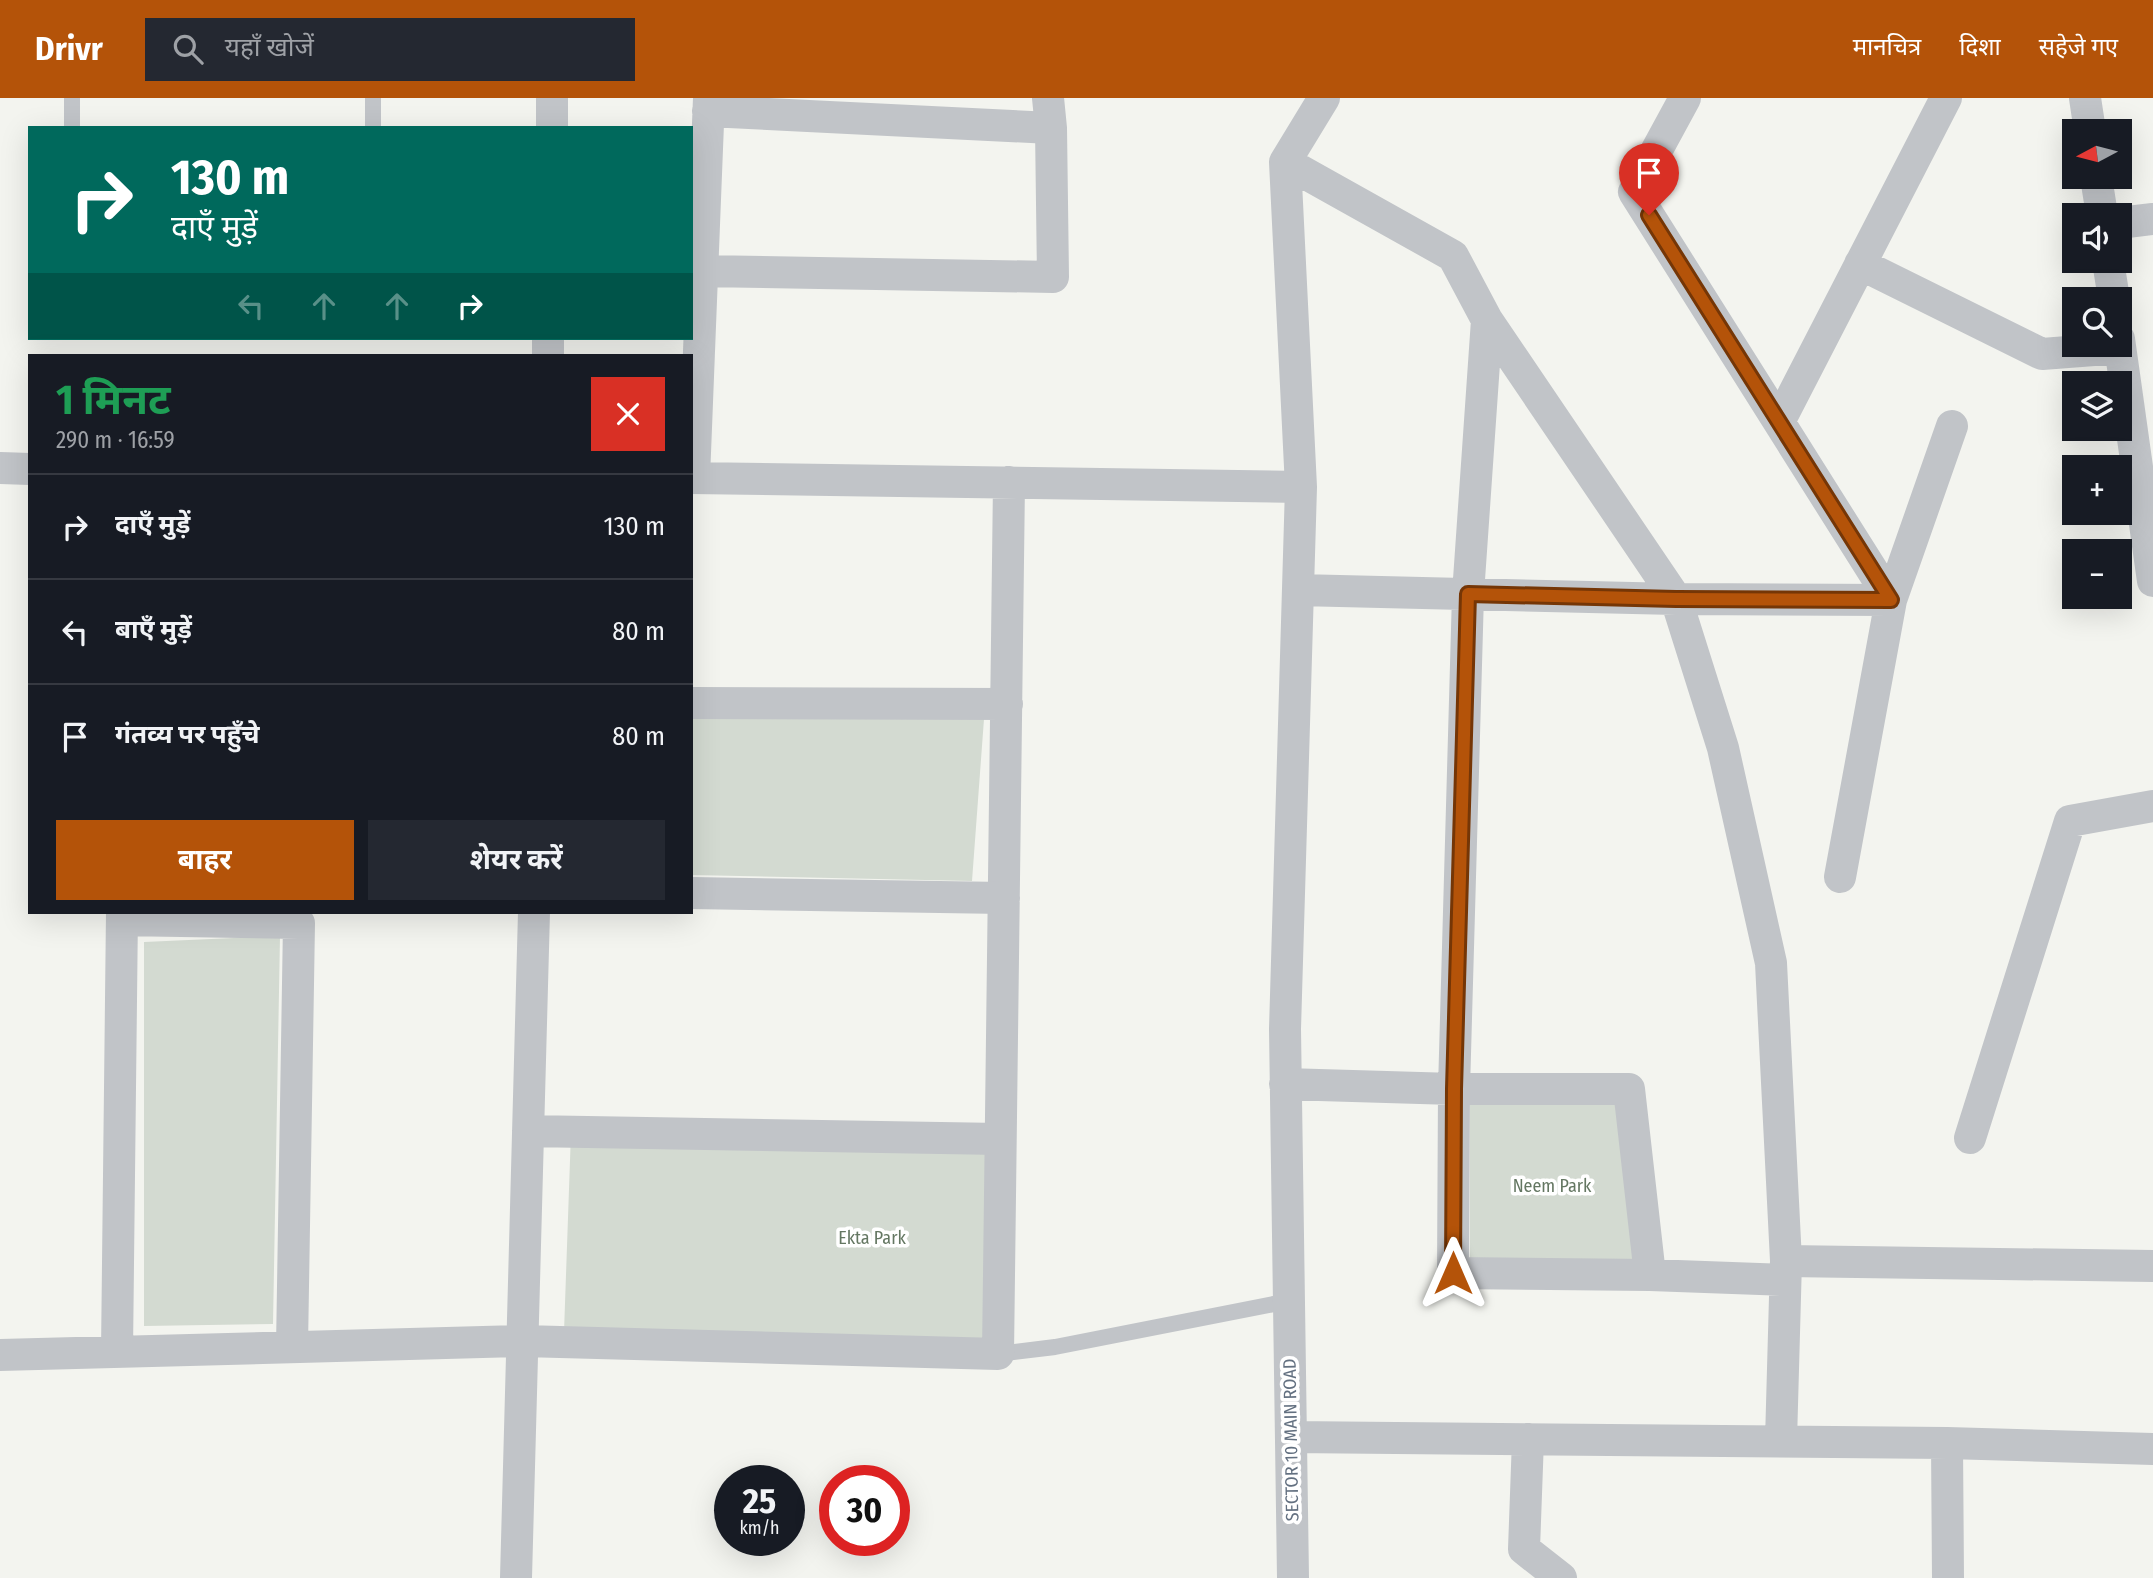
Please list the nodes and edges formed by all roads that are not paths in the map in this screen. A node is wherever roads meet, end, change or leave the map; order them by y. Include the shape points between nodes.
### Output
1 (72, 98) edge
2 (373, 98) edge
3 (552, 98) edge
4 (1324, 98) edge
5 (1685, 98) edge
6 (1947, 98) edge
7 (2085, 98) edge
8 (708, 104) edge
9 (1049, 113) edge
10 (2088, 119) edge
11 (72, 126) edge
12 (373, 126) edge
13 (552, 126) edge
14 (1285, 162) junction
15 (2153, 219) edge
16 (2132, 221) edge
17 (1860, 264) junction
18 (702, 271) junction
19 (696, 304) edge
20 (1487, 320) junction
21 (2062, 351) edge
22 (2122, 357) edge
23 (1779, 422) junction
24 (1952, 426) dead end
25 (0, 468) edge
26 (28, 469) edge
27 (693, 478) edge
28 (1009, 482) junction
29 (1301, 487) junction
30 (2153, 581) edge
31 (1298, 590) junction
32 (1468, 594) junction
33 (1676, 599) junction
34 (1891, 600) junction
35 (693, 703) edge
36 (1007, 704) junction
37 (2153, 806) edge
38 (1840, 877) dead end
39 (693, 893) edge
40 (1003, 898) junction
41 (534, 914) edge
42 (122, 916) edge
43 (1285, 1084) junction
44 (1454, 1089) junction
45 (528, 1131) junction
46 (1970, 1138) dead end
47 (1000, 1139) junction
48 (2153, 1266) edge
49 (1785, 1270) junction
50 (1650, 1275) junction
51 (1289, 1301) junction
52 (523, 1342) junction
53 (292, 1347) junction
54 (117, 1352) junction
55 (0, 1354) edge
56 (998, 1354) junction
57 (1291, 1437) junction
58 (1528, 1439) junction
59 (1781, 1441) junction
60 (1947, 1443) junction
61 (2153, 1449) edge
62 (516, 1578) edge
63 (1293, 1578) edge
64 (1561, 1578) edge
65 (1948, 1578) edge

1 - 11 lane
2 - 12 lane
3 - 13 street
4 - 14 street
5 - 23 street via 1634,192
6 - 17 street
7 - 10 street
8 - 9 street
8 - 18 street
9 - 18 street via 1053,277
14 - 20 street via 1453,256
14 - 29 street, SECTOR 10 MAIN ROAD
15 - 16 street
17 - 21 street via 2042,354
17 - 23 street
18 - 19 street
19 - 27 street
20 - 32 street
20 - 33 street
22 - 30 street
23 - 34 street
24 - 34 street
25 - 26 street
27 - 28 street
28 - 29 street
28 - 36 street
29 - 31 street, SECTOR 10 MAIN ROAD
31 - 32 street
31 - 43 street, SECTOR 10 MAIN ROAD
32 - 33 street
32 - 44 street
33 - 34 street
33 - 49 street via 1723,748 1771,964
34 - 38 street
35 - 36 street
36 - 40 street
37 - 46 street via 2070,821
39 - 40 street
40 - 47 street
41 - 45 street
42 - 53 street via 299,923
42 - 54 street
43 - 44 street
43 - 51 street, SECTOR 10 MAIN ROAD
44 - 50 street via 1629,1089
44 - 50 street via 1453,1273
45 - 47 street
45 - 52 street
47 - 56 street
48 - 49 street
49 - 50 street
49 - 59 street
51 - 56 lane
51 - 57 street, SECTOR 10 MAIN ROAD
52 - 53 street
52 - 56 street
52 - 62 street
53 - 54 street
54 - 55 street
57 - 58 street
57 - 63 street, SECTOR 10 MAIN ROAD
58 - 59 street
58 - 64 street via 1524,1549
59 - 60 street
60 - 61 street
60 - 65 street

